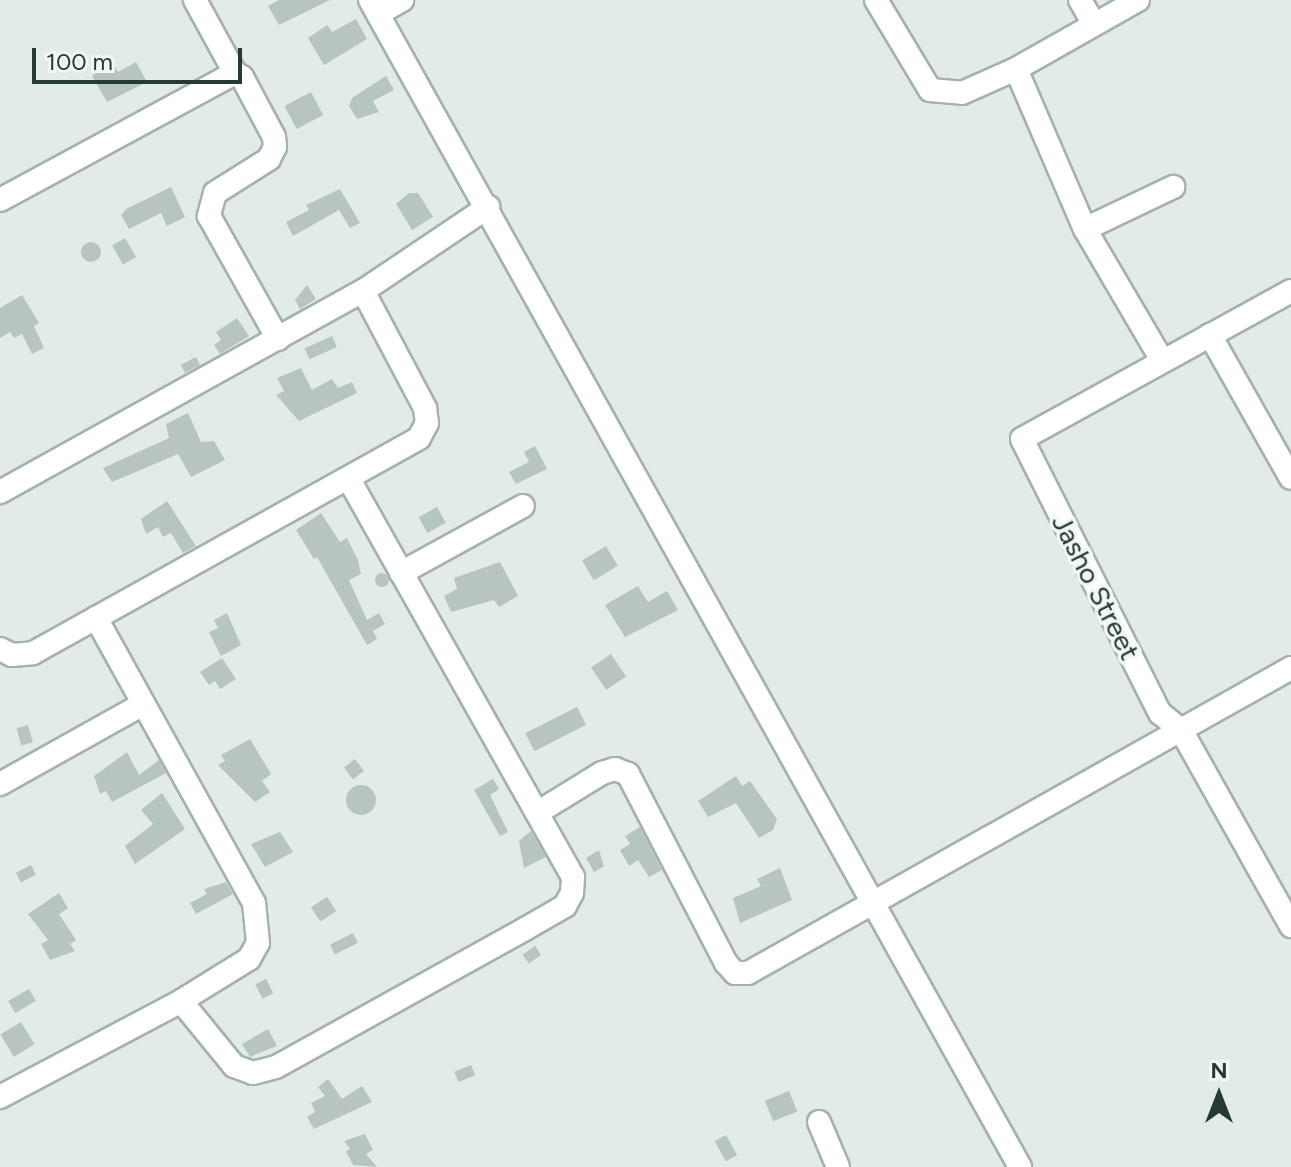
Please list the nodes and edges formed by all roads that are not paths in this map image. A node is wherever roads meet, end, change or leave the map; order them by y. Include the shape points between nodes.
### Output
1 (195, 0) edge
2 (402, 0) edge
3 (876, 0) edge
4 (1080, 0) edge
5 (1138, 0) edge
6 (374, 7) edge
7 (1094, 24) junction
8 (1016, 69) junction
9 (235, 73) junction
10 (1173, 187) dead end
11 (0, 200) edge
12 (488, 207) junction
13 (1085, 229) junction
14 (363, 291) junction
15 (1291, 291) edge
16 (1210, 335) junction
17 (278, 339) junction
18 (1162, 360) junction
19 (1291, 478) edge
20 (349, 480) junction
21 (0, 492) edge
22 (523, 506) dead end
23 (401, 573) junction
24 (96, 618) junction
25 (0, 649) edge
26 (1291, 668) edge
27 (143, 704) junction
28 (1181, 730) junction
29 (0, 784) edge
30 (537, 813) junction
31 (876, 904) junction
32 (1291, 926) edge
33 (181, 1001) junction
34 (0, 1097) edge
35 (819, 1122) dead end
36 (838, 1167) edge
37 (1020, 1167) edge

1 - 9 street
2 - 6 street
3 - 8 street via 930,90 962,93
4 - 7 street
5 - 7 street
6 - 12 street
7 - 8 street
8 - 13 street
9 - 11 street
9 - 17 street via 262,113 275,147 269,159 215,193 209,216
10 - 13 street
12 - 14 street
12 - 31 street
13 - 18 street
14 - 17 street
14 - 20 street via 425,408 427,423 419,438
15 - 16 street
16 - 18 street
16 - 19 street
17 - 21 street
18 - 28 street, Jasho Street via 1024,435 1023,444 1160,713
20 - 23 street
20 - 24 street
22 - 23 street
23 - 30 street
24 - 25 street via 33,653 12,655
24 - 27 street
26 - 28 street
27 - 29 street
27 - 33 street via 254,903 259,925 258,943 249,959
28 - 31 street
28 - 32 street, Jasho Street
30 - 31 street via 602,773 615,769 628,774 735,973 748,973
30 - 33 street via 573,877 565,906 276,1067 253,1073 234,1066
31 - 37 street
33 - 34 street
35 - 36 street

